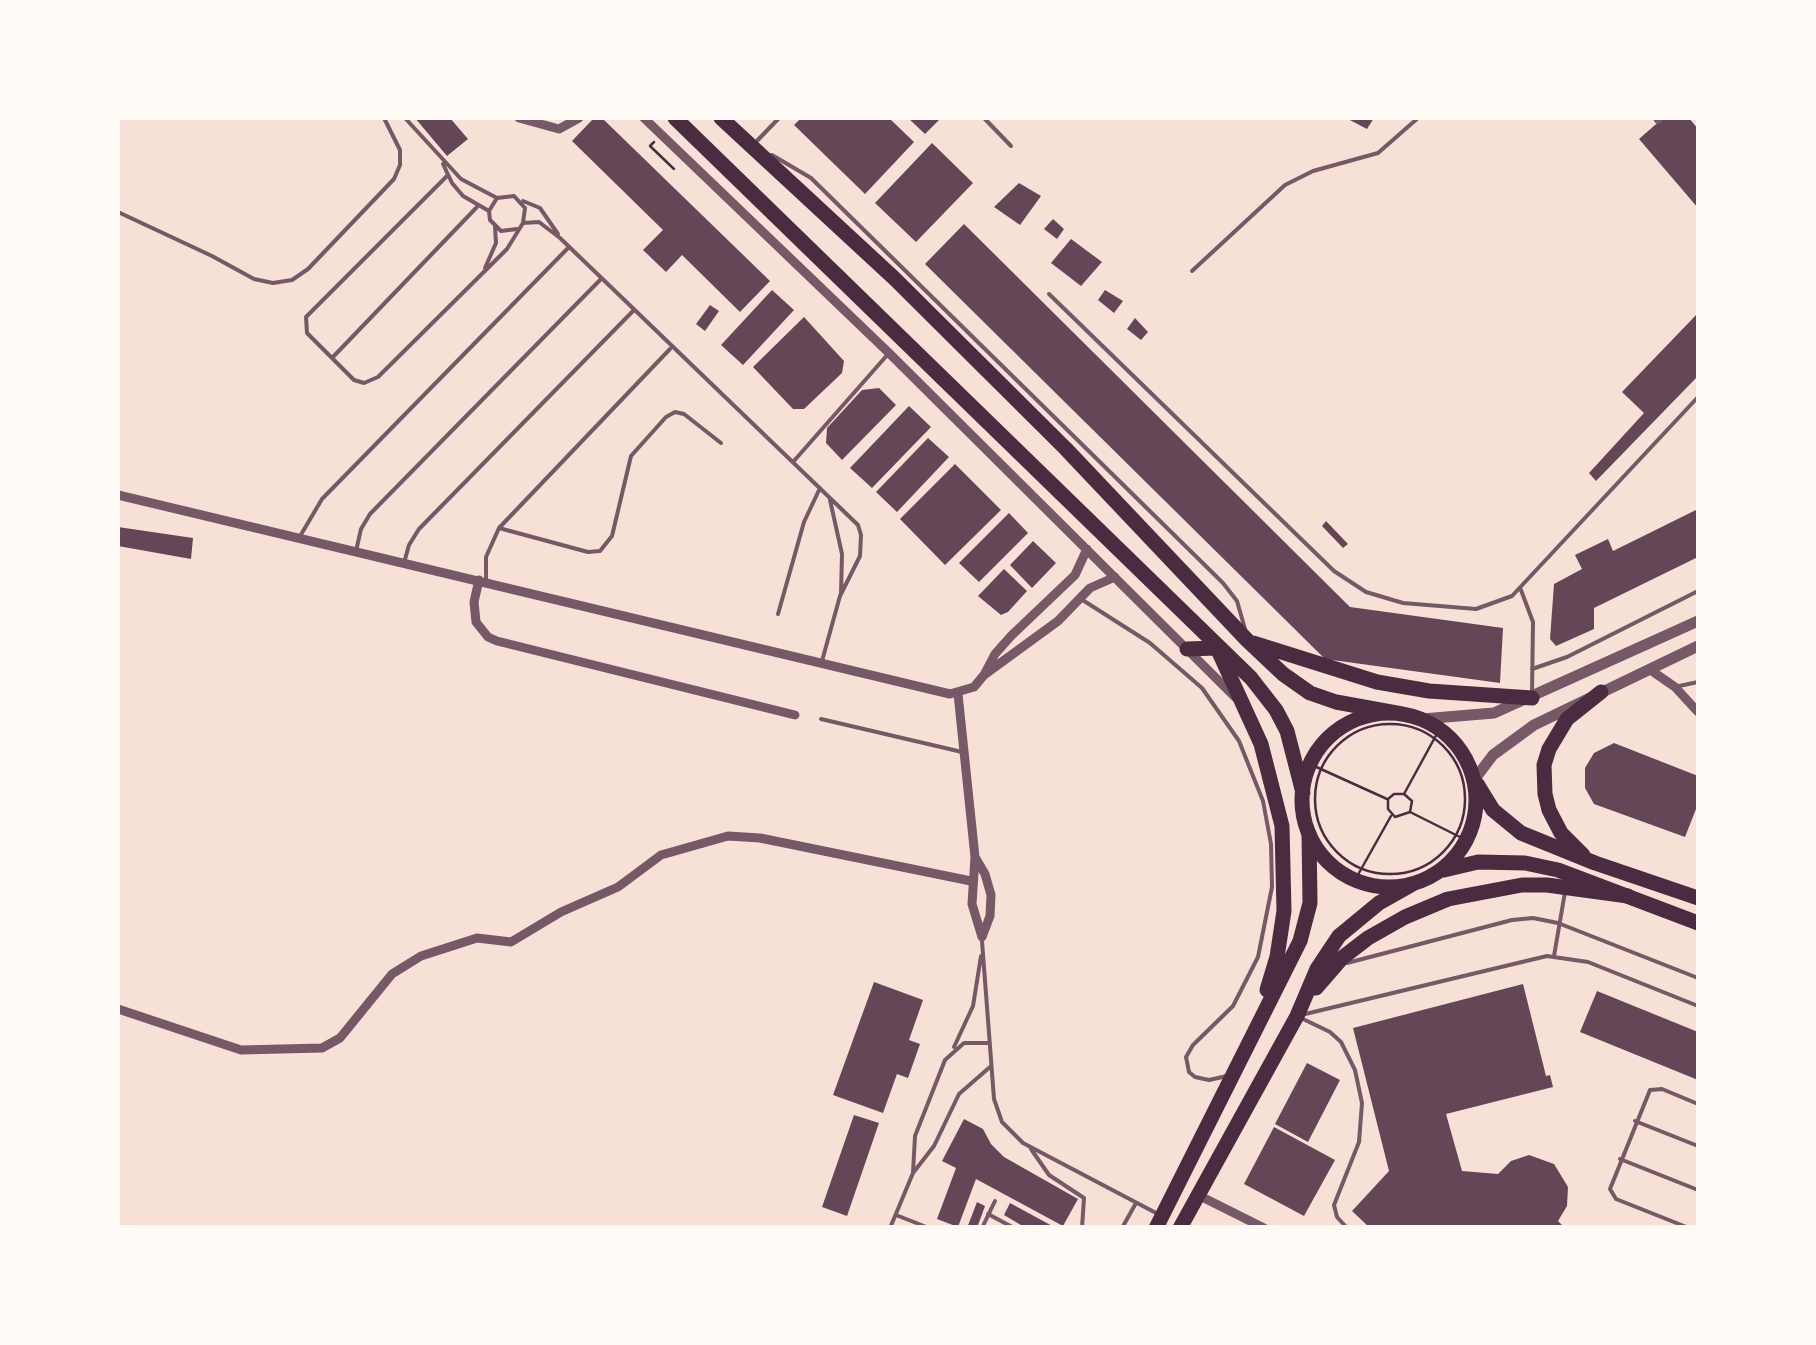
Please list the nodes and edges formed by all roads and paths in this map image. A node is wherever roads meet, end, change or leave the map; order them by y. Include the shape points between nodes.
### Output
1 (384, 118) edge
2 (405, 118) edge
3 (519, 118) edge
4 (579, 118) edge
5 (644, 118) edge
6 (674, 118) edge
7 (721, 118) edge
8 (779, 118) edge
9 (984, 118) edge
10 (1418, 118) edge
11 (753, 145) junction
12 (1011, 146) dead end
13 (442, 160) junction
14 (447, 176) junction
15 (497, 198) junction
16 (521, 201) junction
17 (478, 206) junction
18 (489, 211) junction
19 (118, 212) edge
20 (523, 223) junction
21 (495, 227) junction
22 (517, 229) junction
23 (560, 238) junction
24 (569, 247) junction
25 (1192, 271) dead end
26 (482, 272) junction
27 (602, 278) junction
28 (1049, 294) dead end
29 (634, 310) junction
30 (672, 347) junction
31 (888, 353) junction
32 (332, 358) junction
33 (1698, 397) edge
34 (721, 442) dead end
35 (793, 462) junction
36 (820, 488) junction
37 (118, 494) edge
38 (828, 495) junction
39 (498, 528) junction
40 (299, 538) junction
41 (1087, 549) junction
42 (356, 551) junction
43 (404, 563) junction
44 (1115, 577) junction
45 (482, 581) junction
46 (1066, 585) junction
47 (1520, 590) junction
48 (1698, 591) edge
49 (840, 596) junction
50 (1079, 597) junction
51 (778, 614) dead end
52 (1698, 621) edge
53 (1246, 640) junction
54 (1698, 646) edge
55 (1187, 648) junction
56 (1217, 648) junction
57 (822, 662) junction
58 (1532, 668) junction
59 (1649, 669) junction
60 (984, 675) junction
61 (1698, 682) edge
62 (1675, 687) junction
63 (1601, 692) junction
64 (958, 694) junction
65 (1532, 698) junction
66 (1247, 710) junction
67 (1698, 712) edge
68 (1402, 714) junction
69 (796, 715) dead end
70 (820, 719) dead end
71 (1422, 720) junction
72 (1438, 734) junction
73 (964, 753) junction
74 (1316, 767) junction
75 (1474, 780) junction
76 (1303, 793) junction
77 (1404, 794) junction
78 (1388, 800) junction
79 (1410, 812) junction
80 (1391, 814) junction
81 (1309, 834) junction
82 (1461, 838) junction
83 (975, 857) junction
84 (1594, 863) junction
85 (1440, 872) junction
86 (1359, 875) junction
87 (971, 881) junction
88 (1411, 885) junction
89 (1567, 888) junction
90 (1628, 896) junction
91 (1698, 898) edge
92 (1558, 923) junction
93 (1698, 923) edge
94 (982, 940) junction
95 (1554, 956) junction
96 (1333, 967) junction
97 (1698, 978) edge
98 (1698, 1006) edge
99 (118, 1009) edge
100 (1297, 1016) junction
101 (1257, 1026) junction
102 (988, 1044) junction
103 (952, 1051) junction
104 (990, 1068) junction
105 (1232, 1075) junction
106 (1698, 1104) edge
107 (1636, 1121) junction
108 (1698, 1146) edge
109 (1030, 1147) junction
110 (1620, 1159) junction
111 (914, 1173) junction
112 (1698, 1190) edge
113 (1198, 1195) junction
114 (995, 1201) dead end
115 (1136, 1204) junction
116 (896, 1214) junction
117 (988, 1214) junction
118 (1159, 1222) edge
119 (890, 1228) edge
120 (929, 1228) edge
121 (982, 1228) edge
122 (1014, 1228) edge
123 (1082, 1228) edge
124 (1122, 1228) edge
125 (1180, 1228) edge
126 (1264, 1228) edge
127 (1347, 1228) edge
128 (1689, 1228) edge

1 - 19 lane via 400,150 394,179 292,280 254,280
2 - 13 lane
3 - 4 street via 559,129
5 - 31 street
6 - 56 highway
7 - 11 highway
8 - 11 lane
9 - 12 lane
10 - 25 lane via 1378,153 1285,185
11 - 53 highway via 1066,449
13 - 14 lane
13 - 15 lane
14 - 17 lane
14 - 32 lane via 306,317 308,332
15 - 16 lane
15 - 18 lane
16 - 20 lane
16 - 23 lane via 540,208
17 - 18 lane
17 - 32 lane
18 - 21 lane
20 - 22 lane
20 - 23 lane via 539,222
21 - 22 lane
21 - 26 lane via 496,243
22 - 26 lane via 508,250
23 - 24 lane
24 - 27 lane
24 - 40 lane via 322,499
26 - 32 lane via 374,380 354,380
27 - 29 lane
27 - 42 lane via 370,514
28 - 47 lane via 1355,586 1403,603 1476,608
29 - 30 lane
29 - 43 lane via 418,528
30 - 35 lane
30 - 39 lane
31 - 35 lane
31 - 41 street
33 - 47 lane
34 - 39 lane via 684,414 666,417 631,456 612,536 600,550
35 - 36 lane
36 - 38 lane
36 - 51 lane
37 - 40 street
38 - 49 lane via 840,544
38 - 49 lane via 852,516 861,535 860,556
39 - 45 lane
40 - 42 street
41 - 44 street
41 - 46 street
42 - 43 street
43 - 45 street
44 - 50 street
44 - 55 street
45 - 57 street
45 - 69 street via 476,622 497,641
46 - 50 street
46 - 60 street via 1003,644
47 - 58 lane via 1533,622
48 - 58 lane via 1568,658
49 - 57 lane
50 - 60 street via 1045,632
50 - 105 lane via 1202,688 1239,741 1263,801 1272,887 1258,957 1233,1006 1186,1058 1189,1072 1202,1080
52 - 65 street
53 - 65 highway via 1377,682
53 - 68 highway via 1310,693
54 - 59 street
55 - 56 highway
55 - 66 street
56 - 66 highway
56 - 76 highway via 1276,710
57 - 64 street
58 - 65 lane
59 - 62 street
59 - 63 street
60 - 64 street
61 - 62 lane
62 - 67 street
63 - 75 street via 1534,724 1493,755
63 - 84 highway via 1567,719 1544,765 1549,810 1561,833
64 - 73 street
65 - 71 street via 1494,714
66 - 101 highway via 1282,826 1285,867 1277,957
68 - 71 highway
68 - 74 highway via 1362,717 1344,726 1328,739
70 - 73 lane
71 - 72 highway
72 - 74 path via 1400,723 1361,729
72 - 75 highway via 1467,760
72 - 77 path
72 - 82 path via 1464,783
73 - 83 street
74 - 76 highway
74 - 78 path
74 - 86 path via 1318,820 1334,850
75 - 82 highway via 1476,800
75 - 84 highway via 1493,810 1520,833
76 - 81 highway
77 - 78 path
77 - 79 path via 1412,802
78 - 80 path
79 - 80 path via 1401,818
79 - 82 path
80 - 86 path
81 - 86 highway via 1335,869
81 - 101 highway via 1310,903 1300,942
82 - 85 highway
82 - 86 path via 1415,870
83 - 87 street
83 - 94 street via 991,895
84 - 91 highway
85 - 88 highway
85 - 90 highway via 1478,862 1525,863
86 - 88 highway via 1374,886
87 - 94 street
87 - 99 street via 728,836 661,855 618,887 511,942 477,938 421,956 392,974 340,1038 322,1048 241,1050
88 - 100 highway via 1339,936
89 - 90 highway
89 - 92 lane
89 - 96 highway via 1522,885 1448,899 1368,938
90 - 93 highway
92 - 95 lane
92 - 96 lane via 1512,920
92 - 97 lane
94 - 102 lane
94 - 103 lane via 972,1006
95 - 98 lane via 1588,962
95 - 100 lane
96 - 100 highway
100 - 113 highway
100 - 127 lane via 1342,1042 1355,1070 1360,1142 1334,1205
101 - 105 highway
102 - 103 lane via 972,1041
102 - 104 lane
103 - 111 lane via 918,1126
104 - 109 lane via 998,1112
104 - 111 lane via 959,1094
105 - 118 highway
106 - 107 lane via 1654,1088
107 - 108 lane
107 - 110 lane
109 - 115 lane
109 - 123 lane via 1049,1175 1082,1195
110 - 112 lane
110 - 128 lane via 1613,1197
111 - 116 lane
113 - 125 highway
113 - 126 street
114 - 117 lane
115 - 118 lane
115 - 124 lane
116 - 119 lane
116 - 120 lane
117 - 121 lane
117 - 122 lane

